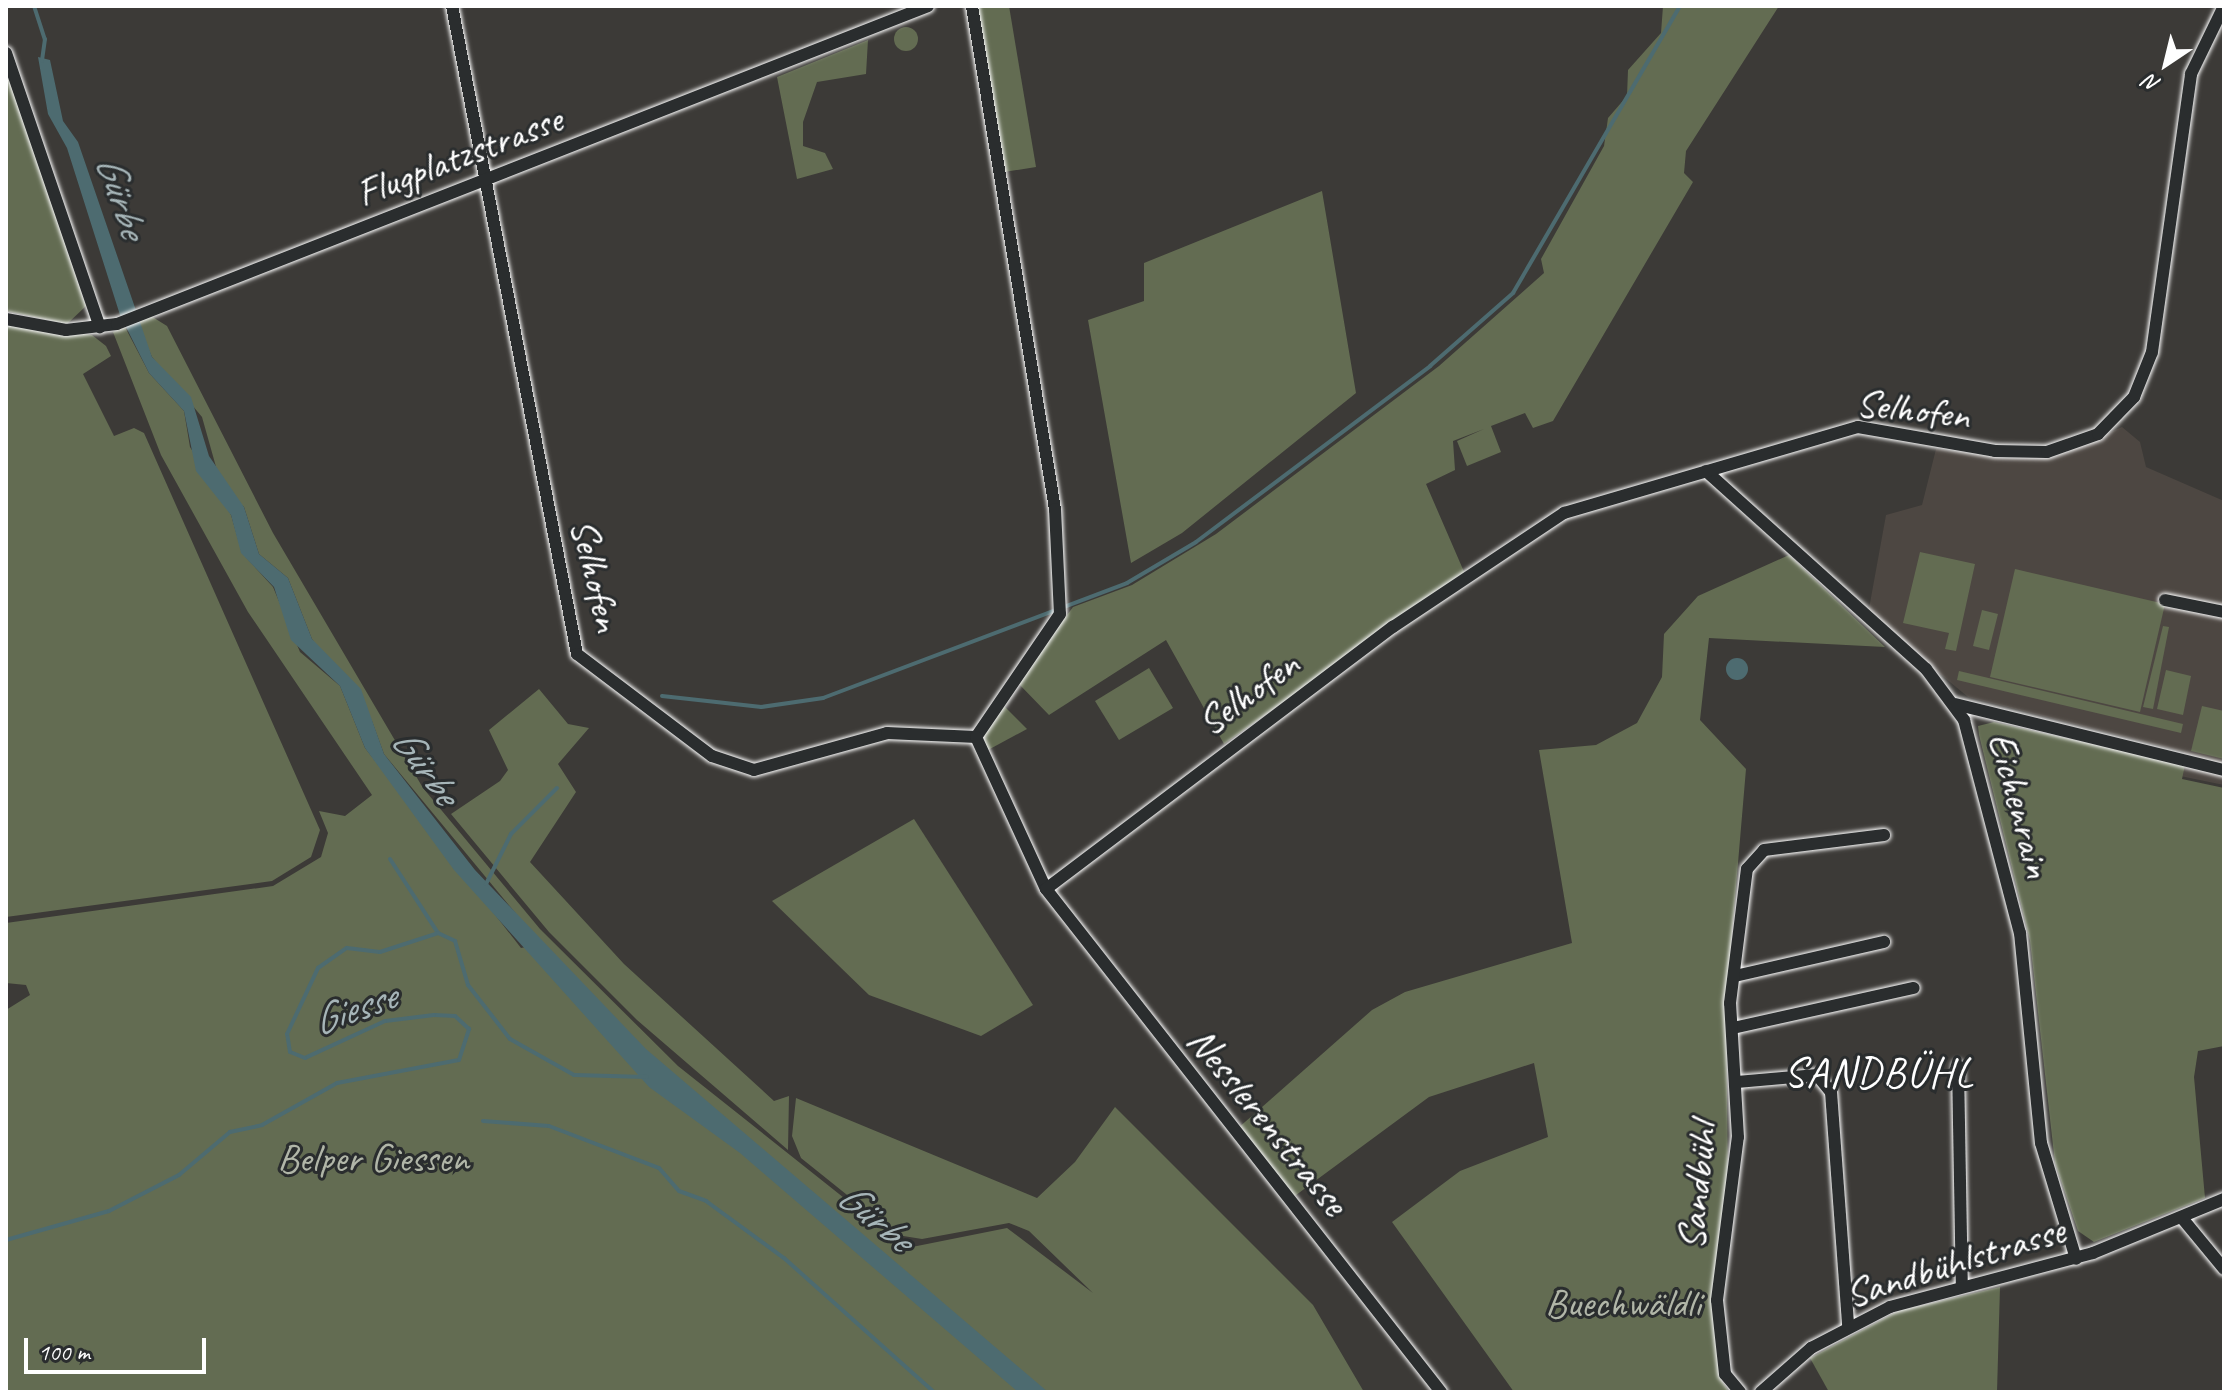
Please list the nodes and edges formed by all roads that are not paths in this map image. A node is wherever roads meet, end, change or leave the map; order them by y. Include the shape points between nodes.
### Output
1 (452, 6) edge
2 (928, 6) edge
3 (972, 6) edge
4 (2224, 6) edge
5 (6, 53) edge
6 (486, 179) junction
7 (6, 319) edge
8 (100, 327) junction
9 (1706, 471) junction
10 (2165, 600) dead end
11 (2224, 612) edge
12 (1955, 704) junction
13 (976, 737) junction
14 (2224, 770) edge
15 (1884, 835) dead end
16 (1046, 889) junction
17 (1884, 942) dead end
18 (1735, 976) junction
19 (1914, 988) dead end
20 (1733, 1028) junction
21 (1958, 1066) dead end
22 (1737, 1082) junction
23 (2224, 1199) edge
24 (2182, 1218) junction
25 (2076, 1259) junction
26 (2224, 1269) edge
27 (1962, 1287) junction
28 (1848, 1325) junction
29 (1441, 1392) edge
30 (1740, 1392) edge
31 (1761, 1392) edge

1 - 6 street, Selhofen
2 - 6 street, Flugplatzstrasse
3 - 13 street via 1055,509 1060,607
4 - 9 street, Selhofen via 2191,74 2152,352 2113,423 2047,452 1995,451 1858,427
5 - 8 street
6 - 8 street, Flugplatzstrasse
6 - 13 street, Selhofen via 577,654 712,756 754,770 887,733
7 - 8 street, Flugplatzstrasse
9 - 12 street, Eichenrain
9 - 16 street, Selhofen via 1555,518 1393,627
10 - 11 street
12 - 14 street
12 - 25 street, Eichenrain via 1971,737 2020,933 2041,1143
13 - 16 street
15 - 18 street, Sandbühl via 1764,850 1751,859
16 - 29 street, Nesslerenstrasse
17 - 18 street
18 - 20 street, Sandbühl
19 - 20 street
20 - 22 street, Sandbühl
21 - 27 street
22 - 28 street via 1817,1075 1831,1092
22 - 30 street, Sandbühl via 1738,1137 1717,1300 1725,1374
23 - 24 street, Sandbühlstrasse
24 - 25 street, Sandbühlstrasse
24 - 26 street
25 - 27 street, Sandbühlstrasse
27 - 28 street, Sandbühlstrasse
28 - 31 street, Sandbühlstrasse

